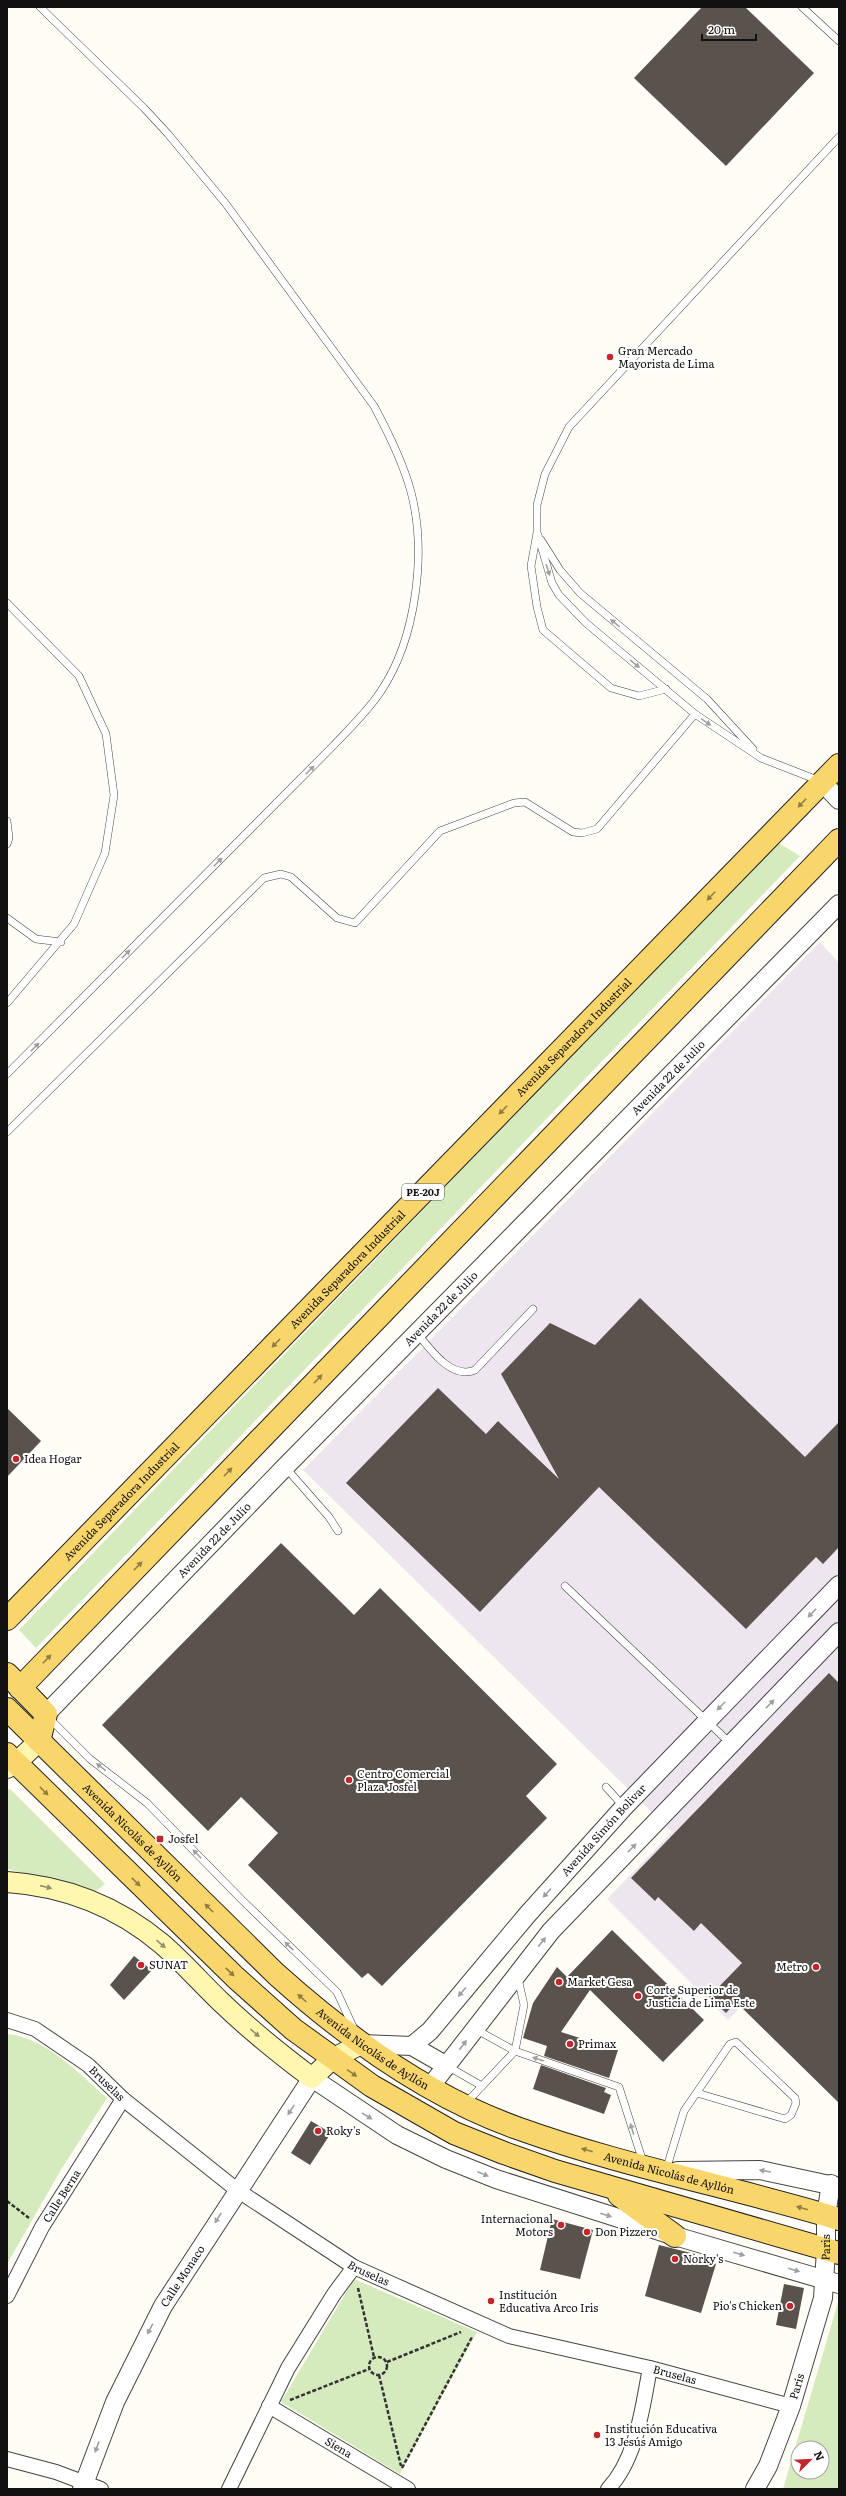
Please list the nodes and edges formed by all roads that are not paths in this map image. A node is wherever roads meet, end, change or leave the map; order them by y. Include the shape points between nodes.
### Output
1 (40, 7) edge
2 (802, 7) edge
3 (839, 41) edge
4 (839, 137) edge
5 (537, 533) junction
6 (7, 604) edge
7 (666, 689) junction
8 (695, 714) junction
9 (761, 758) junction
10 (839, 765) edge
11 (822, 782) junction
12 (839, 800) edge
13 (7, 821) edge
14 (839, 840) edge
15 (7, 844) edge
16 (839, 904) edge
17 (7, 918) edge
18 (61, 942) junction
19 (7, 1004) edge
20 (7, 1074) edge
21 (7, 1132) edge
22 (533, 1309) dead end
23 (417, 1333) junction
24 (285, 1467) junction
25 (338, 1531) dead end
26 (839, 1585) edge
27 (565, 1586) dead end
28 (7, 1619) edge
29 (839, 1632) edge
30 (14, 1681) edge
31 (7, 1710) edge
32 (46, 1714) junction
33 (707, 1721) junction
34 (39, 1741) junction
35 (731, 1744) junction
36 (10, 1762) edge
37 (606, 1787) dead end
38 (624, 1807) junction
39 (7, 1882) edge
40 (517, 1974) junction
41 (7, 2020) edge
42 (475, 2029) junction
43 (361, 2044) junction
44 (412, 2046) junction
45 (515, 2051) junction
46 (332, 2059) junction
47 (447, 2066) junction
48 (312, 2078) junction
49 (482, 2086) junction
50 (430, 2087) junction
51 (696, 2093) junction
52 (122, 2099) junction
53 (465, 2105) junction
54 (644, 2166) junction
55 (666, 2171) junction
56 (836, 2183) edge
57 (606, 2186) junction
58 (237, 2190) junction
59 (832, 2217) edge
60 (675, 2236) junction
61 (833, 2252) edge
62 (354, 2267) junction
63 (832, 2281) edge
64 (7, 2296) edge
65 (650, 2368) junction
66 (269, 2406) junction
67 (791, 2406) junction
68 (7, 2459) edge
69 (83, 2486) edge
70 (101, 2489) edge
71 (229, 2489) edge
72 (408, 2489) edge
73 (608, 2489) edge
74 (755, 2489) edge

20 -> 1 lane via 334,746 370,706 382,690 401,650 408,628 417,571 412,493 391,439 374,406 226,204 168,134
2 - 3 lane
4 - 5 lane via 568,427 545,474 537,505
5 -> 7 lane via 552,583 559,595 586,623
5 - 7 lane via 531,566 537,608 544,630 611,688 639,696
9 -> 5 lane via 707,699 580,593 560,570
6 - 18 lane via 79,676 106,734 114,795 105,853 74,924
7 - 8 lane
8 -> 9 lane
8 - 21 lane via 597,829 582,833 573,832 525,802 514,803 440,831 355,923 337,918 291,877 281,874 264,878
9 - 11 lane
10 - 11 main road, Avenida Separadora Industrial / PE-20J
11 - 12 street
11 -> 28 main road, Avenida Separadora Industrial / PE-20J
13 - 15 lane
30 -> 14 main road
16 - 23 street, Avenida 22 de Julio
17 - 18 lane via 36,939
18 - 19 lane
22 - 23 lane via 475,1370 468,1374 456,1370 436,1357
23 - 24 street, Avenida 22 de Julio
24 - 25 lane
24 - 32 street, Avenida 22 de Julio
26 -> 33 street, Avenida Simón Bolivar
27 - 33 lane
35 -> 29 street
30 - 32 main road
31 - 34 main road, Avenida Nicolás de Ayllón
32 - 34 main road
43 -> 32 lane via 337,1992 147,1803 90,1759
33 - 35 lane
33 - 38 street, Avenida Simón Bolivar
34 - 36 main road
43 -> 34 main road, Avenida Nicolás de Ayllón via 314,2008 276,1974
40 -> 35 street via 551,1931
36 -> 46 main road via 235,1977 293,2029
37 - 38 lane
38 -> 44 street, Avenida Simón Bolivar via 527,1915 430,2031
39 -> 48 main road via 73,1894 102,1905 134,1922 164,1946 244,2024
40 - 42 street
40 - 45 lane via 524,2005
41 - 52 street, Bruselas via 35,2029 88,2065
42 - 45 lane
47 -> 42 street
43 - 44 street
43 - 46 main road
43 - 50 main road, Avenida Nicolás de Ayllón
44 - 47 street
45 - 49 lane
54 -> 45 lane via 619,2087
46 - 48 main road
46 -> 57 main road via 372,2086 454,2133 555,2171
47 - 49 lane
47 - 50 street
48 -> 58 street, Calle Monaco
48 -> 60 street via 397,2135 446,2159 537,2194
49 - 53 lane
50 - 53 main road, Avenida Nicolás de Ayllón
51 - 51 lane via 785,2119 791,2115 796,2103 794,2098 736,2042 730,2044
51 - 55 lane via 684,2111
52 - 58 street, Bruselas
52 - 64 street, Calle Berna via 42,2227
54 -> 53 main road, Avenida Nicolás de Ayllón via 516,2128
54 - 55 main road, Avenida Nicolás de Ayllón
56 -> 55 street via 760,2170
59 -> 55 main road, Avenida Nicolás de Ayllón
56 - 59 street, Paris
57 - 60 main road
57 - 61 main road
58 - 62 street, Bruselas
58 -> 69 street, Calle Monaco via 181,2276 145,2338 115,2402
59 - 61 street, Paris
60 -> 63 street
61 - 63 street, Paris
62 - 65 street, Bruselas via 509,2336
62 - 66 street via 288,2368
63 - 67 street, París via 823,2298
65 - 67 street, Bruselas
65 - 73 street via 636,2435 620,2476
66 - 71 street
66 - 72 street, Siena
67 - 74 street, París via 768,2466
68 - 69 street
69 - 70 street

